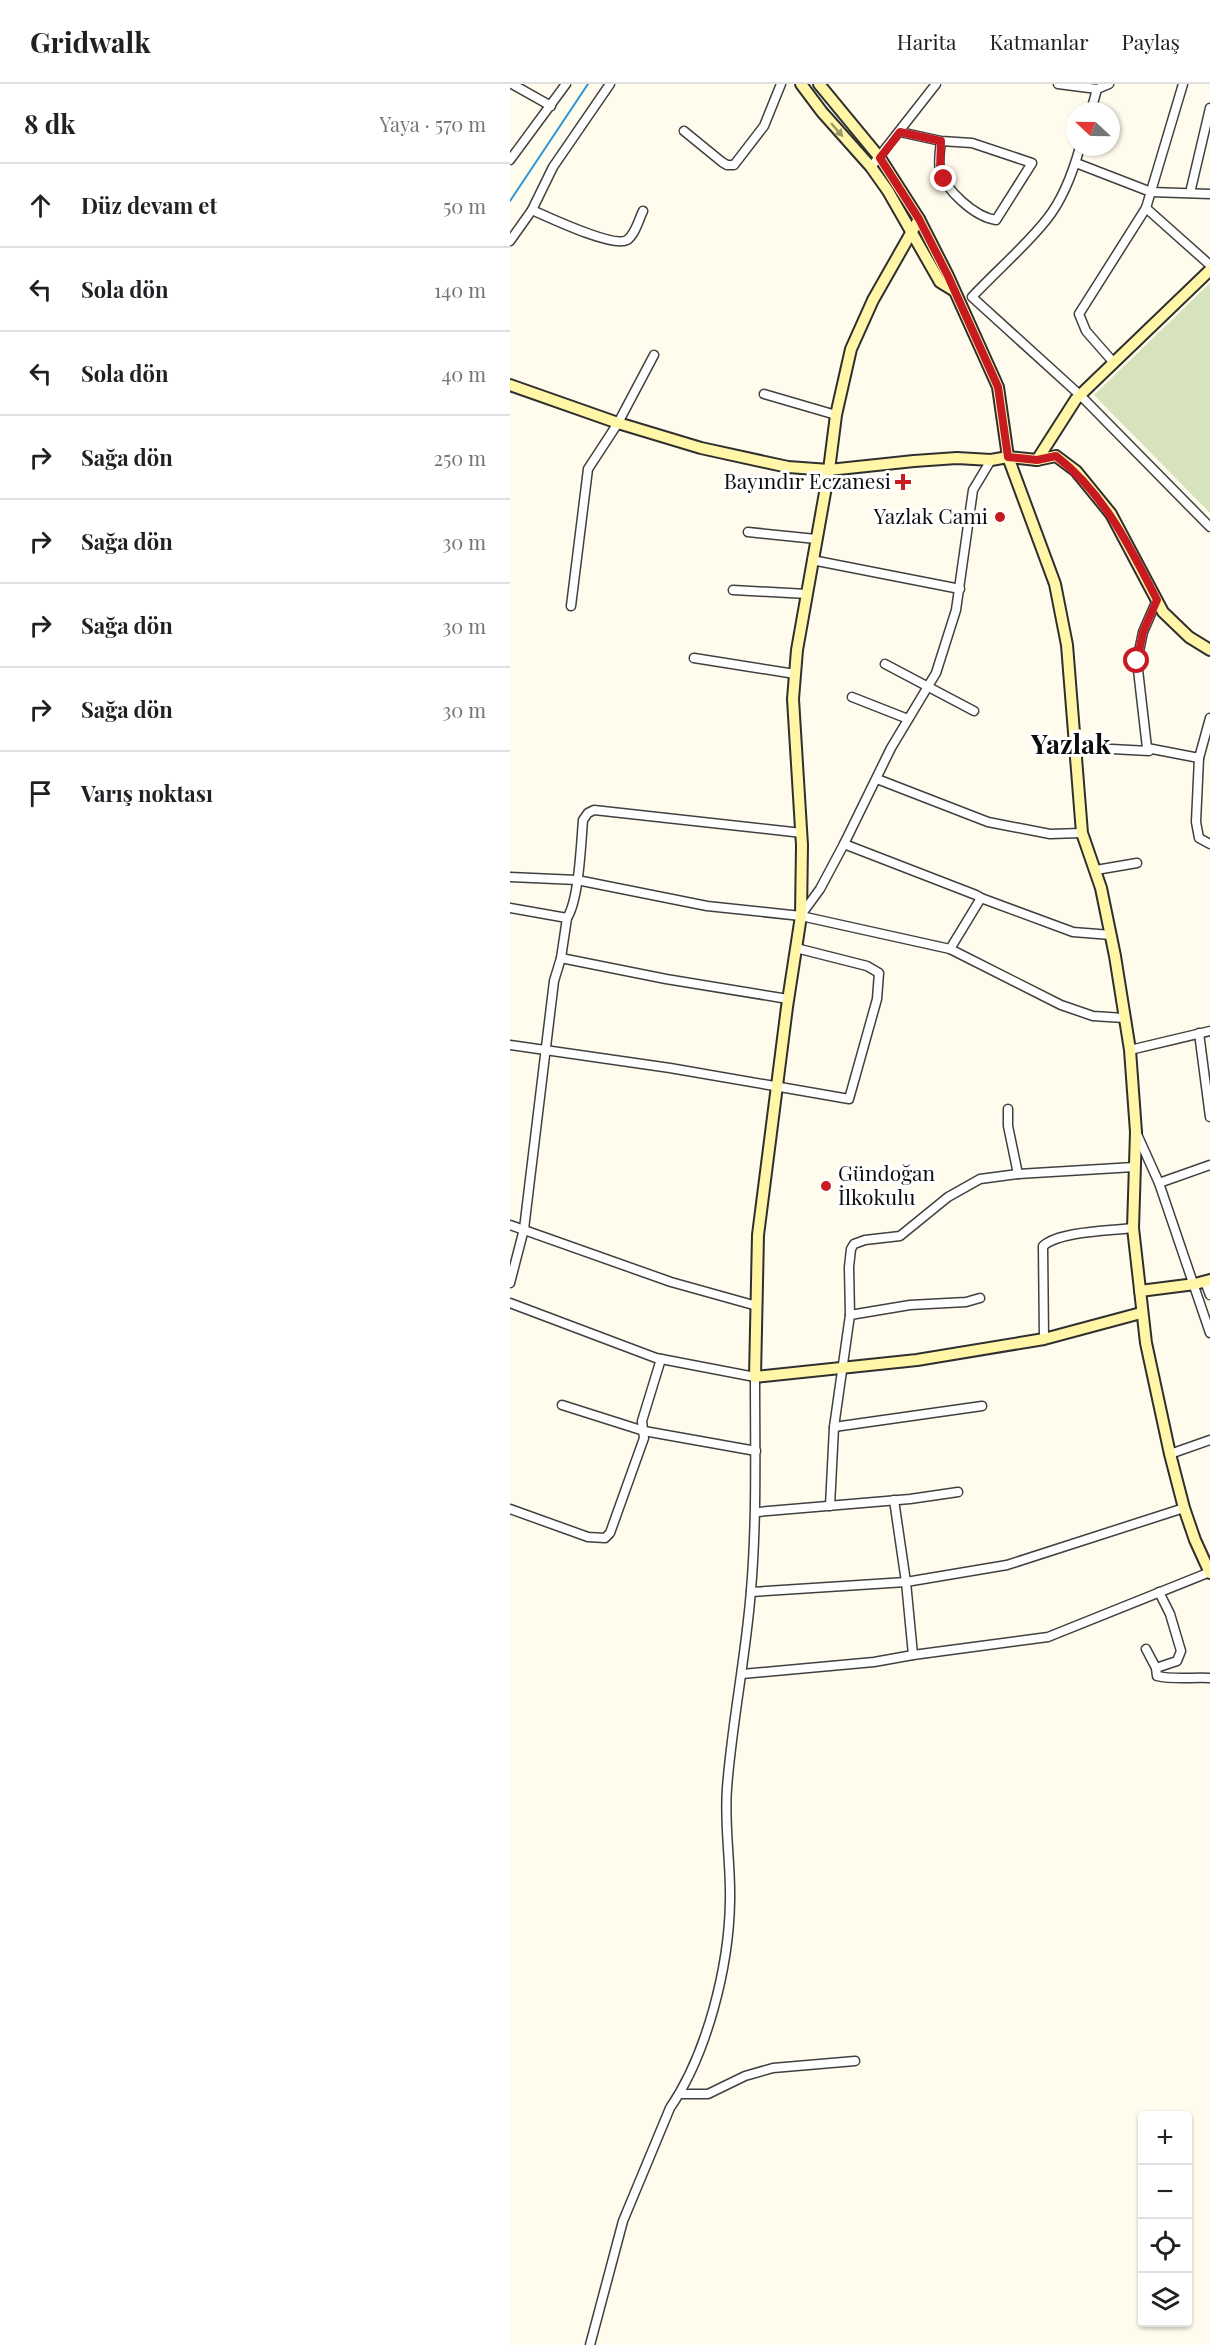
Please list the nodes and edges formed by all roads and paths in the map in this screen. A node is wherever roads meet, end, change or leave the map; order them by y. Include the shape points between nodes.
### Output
1 (512, 84) edge
2 (566, 84) edge
3 (610, 84) edge
4 (781, 84) edge
5 (801, 84) edge
6 (819, 84) edge
7 (936, 84) edge
8 (1058, 84) edge
9 (1109, 84) edge
10 (1183, 84) edge
11 (1097, 88) junction
12 (1093, 102) edge
13 (551, 106) junction
14 (1210, 108) edge
15 (684, 131) dead end
16 (900, 132) junction
17 (941, 141) junction
18 (1078, 156) edge
19 (880, 158) junction
20 (510, 160) edge
21 (1076, 163) junction
22 (871, 167) junction
23 (1151, 192) junction
24 (1190, 193) junction
25 (1210, 194) edge
26 (1146, 208) junction
27 (532, 210) junction
28 (643, 211) dead end
29 (919, 219) junction
30 (912, 231) junction
31 (510, 241) edge
32 (1210, 265) edge
33 (1210, 270) edge
34 (953, 290) junction
35 (972, 297) junction
36 (654, 355) dead end
37 (1114, 363) junction
38 (510, 385) edge
39 (765, 394) dead end
40 (1081, 396) junction
41 (836, 415) junction
42 (618, 423) junction
43 (1008, 457) junction
44 (991, 460) junction
45 (1037, 460) junction
46 (829, 470) junction
47 (1210, 526) edge
48 (748, 532) dead end
49 (816, 539) junction
50 (812, 560) junction
51 (960, 589) junction
52 (733, 590) dead end
53 (807, 594) junction
54 (1157, 600) junction
55 (572, 606) dead end
56 (1210, 650) edge
57 (694, 658) dead end
58 (885, 664) dead end
59 (795, 674) junction
60 (928, 686) junction
61 (852, 697) dead end
62 (974, 711) dead end
63 (1210, 718) edge
64 (908, 719) junction
65 (1074, 747) junction
66 (1147, 748) junction
67 (1199, 758) junction
68 (877, 779) junction
69 (802, 833) junction
70 (1082, 833) junction
71 (844, 844) junction
72 (1210, 844) edge
73 (1137, 862) dead end
74 (1096, 870) junction
75 (510, 877) edge
76 (577, 880) junction
77 (981, 898) junction
78 (510, 908) edge
79 (801, 916) junction
80 (567, 918) junction
81 (1111, 935) junction
82 (796, 948) junction
83 (950, 949) junction
84 (561, 958) junction
85 (788, 999) junction
86 (1124, 1018) junction
87 (1210, 1031) edge
88 (1199, 1033) junction
89 (510, 1045) edge
90 (545, 1050) junction
91 (1130, 1050) junction
92 (777, 1087) junction
93 (1008, 1109) dead end
94 (1210, 1118) edge
95 (1136, 1132) junction
96 (1210, 1165) edge
97 (1134, 1167) junction
98 (1018, 1174) junction
99 (1160, 1183) junction
100 (510, 1225) edge
101 (1133, 1228) junction
102 (524, 1229) junction
103 (1203, 1282) edge
104 (510, 1283) edge
105 (1140, 1291) junction
106 (1210, 1295) edge
107 (980, 1298) dead end
108 (510, 1303) edge
109 (757, 1306) junction
110 (1142, 1312) junction
111 (849, 1315) junction
112 (1210, 1333) edge
113 (1044, 1339) junction
114 (661, 1359) junction
115 (841, 1367) junction
116 (755, 1377) junction
117 (562, 1405) dead end
118 (982, 1406) dead end
119 (834, 1427) junction
120 (644, 1431) junction
121 (1210, 1440) edge
122 (756, 1451) junction
123 (1170, 1455) junction
124 (958, 1491) dead end
125 (894, 1500) junction
126 (830, 1506) junction
127 (1184, 1508) junction
128 (510, 1509) edge
129 (757, 1512) junction
130 (1210, 1572) edge
131 (906, 1582) junction
132 (751, 1592) junction
133 (1159, 1592) junction
134 (1146, 1650) dead end
135 (913, 1654) junction
136 (1156, 1668) junction
137 (742, 1674) junction
138 (1210, 1678) edge
139 (855, 2061) dead end
140 (680, 2094) junction
141 (590, 2345) edge

1 - 13 street
2 - 13 street
3 - 27 street via 553,167
4 - 15 street via 764,126 734,165 722,162
5 -> 22 street
6 - 19 street
7 - 16 street
8 - 11 street
9 - 11 street
10 - 23 street
11 - 12 street
13 - 20 street
14 - 24 street
16 - 17 street
16 - 19 street
17 - 17 street via 972,143 1032,163 996,220 983,218 967,207 944,179 940,169
18 - 21 street
19 - 22 street
19 - 29 street
21 - 23 street
21 - 35 street via 1047,219
22 - 30 street
23 - 24 street
23 - 26 street
24 - 25 street
26 - 32 street
26 - 37 street via 1079,314 1086,330
27 - 28 street via 618,242 632,234
27 - 31 street
29 - 30 street
29 - 34 street
30 - 34 street via 940,282
30 - 41 street via 851,349
33 - 37 street
34 - 35 street
34 - 43 street via 998,387
35 - 40 street
36 - 42 street
37 - 40 street
38 - 42 street
39 - 41 street
40 - 45 street
40 - 47 street
41 - 46 street
42 - 46 street via 701,448 788,467
42 - 55 street via 588,469
43 - 44 street
43 - 45 street
43 - 65 street via 1055,584 1067,645
44 - 46 street via 957,458
44 - 51 street via 974,490
45 - 54 street via 1056,456 1076,471 1111,514
46 - 49 street
48 - 49 street
49 - 50 street
50 - 51 street
50 - 53 street
51 - 60 street via 936,674
52 - 53 street
53 - 59 street
54 - 56 street via 1163,612 1189,637
54 - 66 street via 1143,632 1137,661
57 - 59 street
58 - 60 street
59 - 69 street via 793,699
60 - 62 street
60 - 64 street
61 - 64 street
63 - 67 street
64 - 68 street
65 - 66 street via 1149,751
65 - 70 street
66 - 67 street
67 - 72 street via 1196,831 1199,838
68 - 70 street via 988,822 1050,834
68 - 71 street
69 - 76 street via 594,810 583,820
69 - 79 street
70 - 74 street
71 - 77 street
71 - 79 street
73 - 74 street
74 - 81 street
75 - 76 street
76 - 79 street via 707,906
76 - 80 street
77 - 81 street via 1073,932
77 - 83 street
78 - 80 street
79 - 82 street
79 - 83 street
80 - 84 street
81 - 86 street
82 - 85 street
82 - 92 street via 867,966 879,973 877,999 849,1099
83 - 86 street via 1061,1005 1094,1016
84 - 85 street
84 - 90 street
85 - 92 street
86 - 91 street
87 - 88 street
88 - 91 street
88 - 94 street
89 - 90 street
90 - 92 street
90 - 102 street
91 - 95 street
92 - 109 street via 758,1235
93 - 98 street
95 - 97 street
95 - 99 street
96 - 99 street
97 - 98 street
97 - 101 street
98 - 111 street via 980,1179 968,1185 900,1236 854,1244 849,1268
99 - 103 street
100 - 102 street
101 - 105 street
101 - 113 street via 1062,1237 1043,1246
102 - 104 street
102 - 109 street via 671,1282
103 - 105 street
103 - 106 street
103 - 112 street
105 - 110 street
107 - 111 street
108 - 114 street
109 - 116 street
110 - 113 street
110 - 123 street
111 - 115 street
113 - 115 street via 917,1360
114 - 116 street
114 - 120 street via 642,1421
115 - 116 street
115 - 119 street
116 - 122 street
117 - 120 street
118 - 119 street
119 - 126 street
120 - 122 street
120 - 128 street via 614,1523 605,1538 588,1537
121 - 123 street
122 - 129 street
123 - 127 street
124 - 125 street
125 - 126 street
125 - 131 street
126 - 129 street
127 - 130 street
127 - 131 street via 1007,1565
129 - 132 street
130 - 133 street
131 - 132 street
131 - 135 street
132 - 137 street
133 - 135 street via 1048,1636
133 - 136 street via 1181,1651 1177,1661
134 - 136 street
135 - 137 street via 874,1662
136 - 138 street via 1157,1676 1169,1679
137 - 140 street via 727,1790 727,1946 707,2031
139 - 140 street via 773,2068 708,2094
140 - 141 street via 670,2108 623,2221

